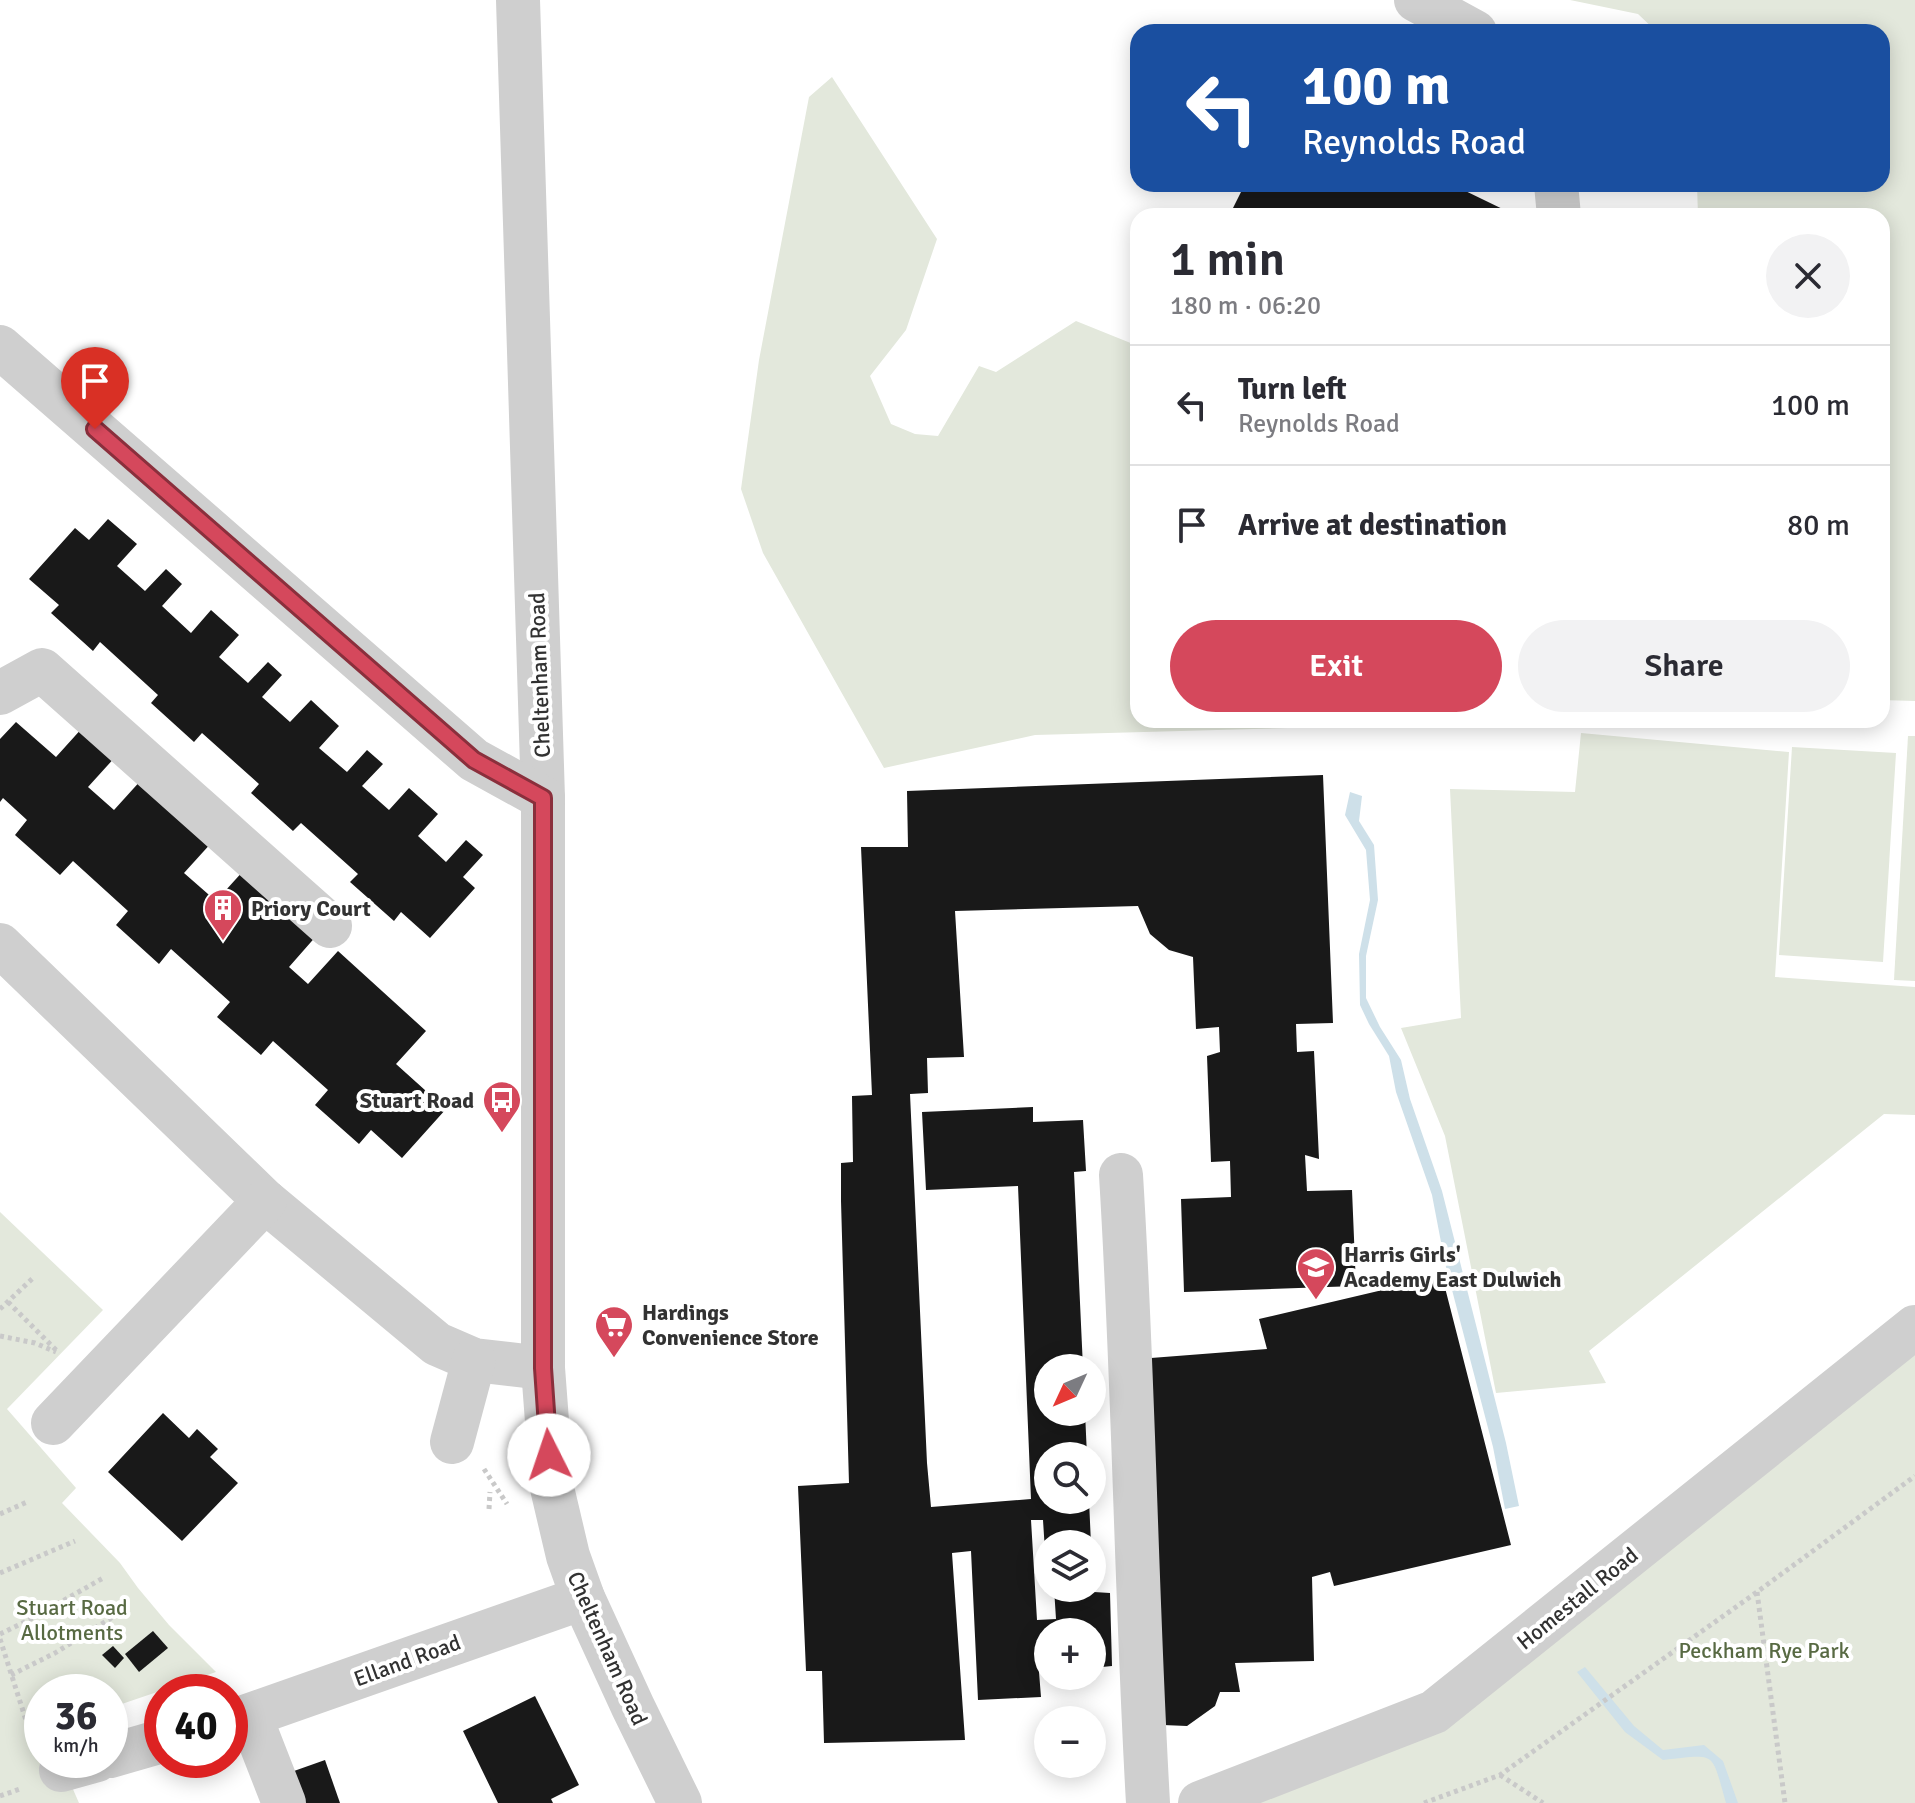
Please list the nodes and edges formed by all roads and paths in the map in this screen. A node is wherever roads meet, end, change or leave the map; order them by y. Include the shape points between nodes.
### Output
1 (518, 0) edge
2 (1416, 0) edge
3 (1460, 24) edge
4 (0, 347) edge
5 (0, 693) edge
6 (543, 798) junction
7 (330, 926) dead end
8 (0, 945) edge
9 (1121, 1175) dead end
10 (265, 1201) junction
11 (33, 1278) dead end
12 (8, 1302) junction
13 (0, 1309) edge
14 (1915, 1327) edge
15 (0, 1336) edge
16 (474, 1360) junction
17 (543, 1368) junction
18 (53, 1423) dead end
19 (452, 1442) dead end
20 (1915, 1476) edge
21 (490, 1480) dead end
22 (490, 1492) dead end
23 (27, 1502) dead end
24 (489, 1509) dead end
25 (512, 1511) dead end
26 (0, 1514) edge
27 (75, 1541) dead end
28 (0, 1573) edge
29 (105, 1577) dead end
30 (1757, 1592) junction
31 (583, 1598) junction
32 (124, 1610) dead end
33 (0, 1636) edge
34 (3, 1657) edge
35 (11, 1675) junction
36 (24, 1696) edge
37 (248, 1716) edge
38 (248, 1734) edge
39 (1500, 1775) junction
40 (665, 1798) edge
41 (284, 1803) edge
42 (1148, 1803) edge
43 (1200, 1803) edge
44 (1424, 1803) edge
45 (1543, 1803) edge
46 (1785, 1803) edge

1 - 6 street, Cheltenham Road
2 - 3 street
4 - 6 street via 474,760
5 - 7 street via 42,670
6 - 17 street, Cheltenham Road
8 - 10 street
9 - 42 street
10 - 16 street via 437,1344
10 - 18 street
11 - 12 path
12 - 13 path
12 - 15 path via 60,1354
14 - 43 street, Homestall Road via 1434,1712
16 - 17 street
16 - 19 street
17 - 31 street, Cheltenham Road via 552,1488
20 - 30 path
21 - 25 path
22 - 24 path
23 - 26 path
27 - 28 path
29 - 33 path
30 - 39 path
30 - 46 path
31 - 37 street, Elland Road
31 - 40 street, Cheltenham Road
32 - 35 path
33 - 34 path
34 - 35 path
35 - 36 path
38 - 41 street
39 - 44 path
39 - 45 path

